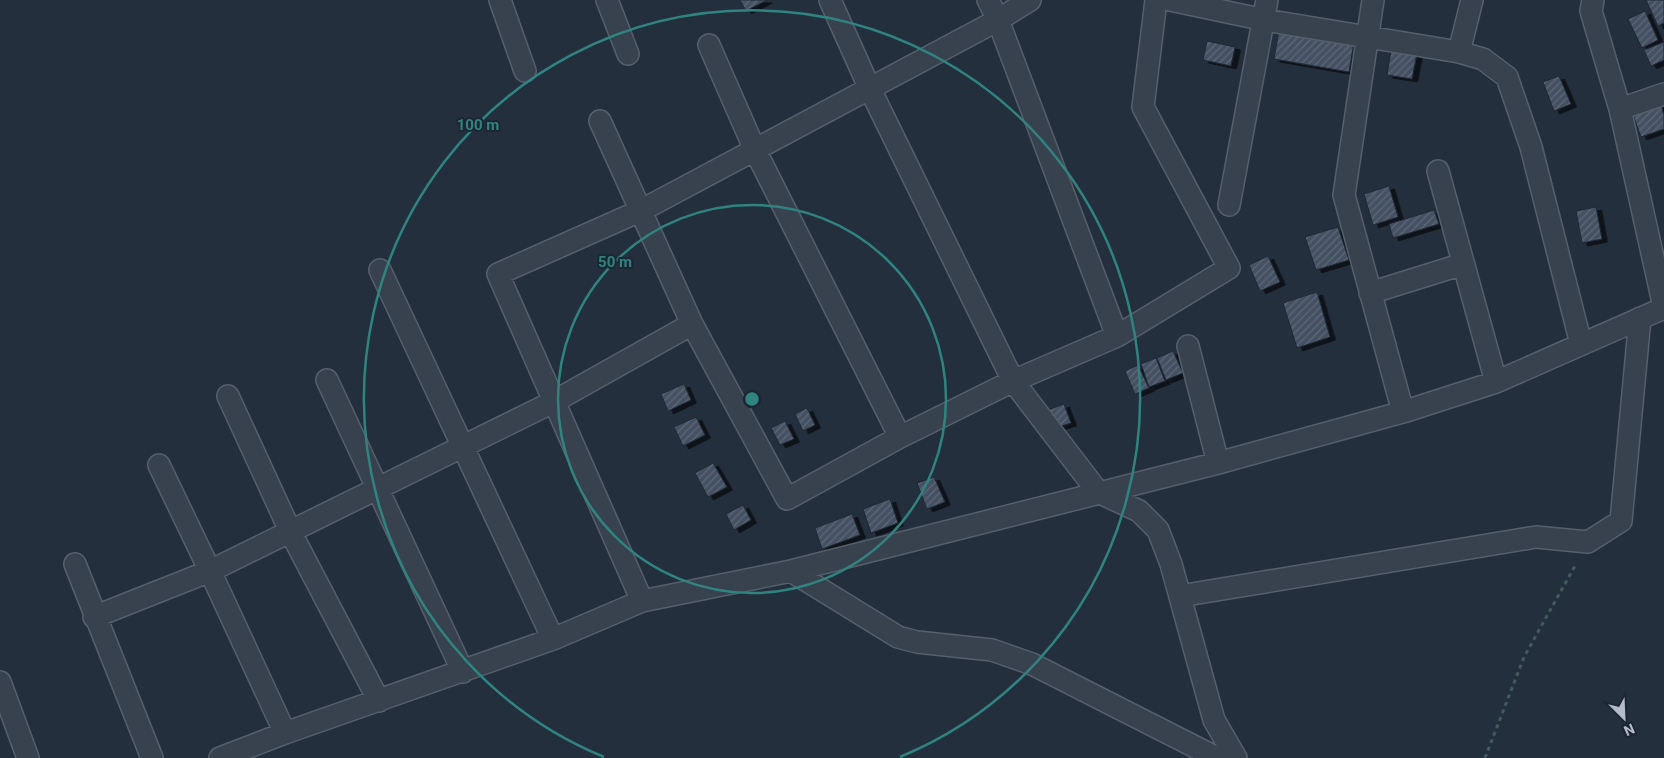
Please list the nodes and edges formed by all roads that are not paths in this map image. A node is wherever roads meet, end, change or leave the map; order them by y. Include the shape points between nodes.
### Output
1 (500, 0) edge
2 (608, 0) edge
3 (830, 0) edge
4 (988, 0) edge
5 (1030, 0) edge
6 (1156, 0) edge
7 (1170, 0) edge
8 (1372, 0) edge
9 (1472, 0) edge
10 (1593, 0) edge
11 (1266, 10) edge
12 (998, 20) junction
13 (1367, 35) junction
14 (709, 45) dead end
15 (1459, 52) junction
16 (628, 54) dead end
17 (525, 71) dead end
18 (869, 87) junction
19 (1664, 94) edge
20 (1620, 109) junction
21 (600, 121) dead end
22 (755, 150) junction
23 (1438, 171) dead end
24 (1229, 205) dead end
25 (642, 210) junction
26 (1463, 264) junction
27 (380, 270) dead end
28 (1370, 292) junction
29 (1664, 307) edge
30 (1640, 318) junction
31 (692, 324) junction
32 (1117, 336) junction
33 (1581, 344) junction
34 (1188, 346) dead end
35 (327, 380) dead end
36 (1013, 381) junction
37 (1496, 382) junction
38 (228, 396) dead end
39 (553, 402) junction
40 (1402, 412) junction
41 (900, 437) junction
42 (463, 448) junction
43 (1218, 462) junction
44 (159, 465) dead end
45 (378, 490) junction
46 (1098, 492) junction
47 (291, 532) junction
48 (75, 564) dead end
49 (210, 571) junction
50 (791, 571) junction
51 (1180, 596) junction
52 (642, 601) junction
53 (94, 617) junction
54 (553, 639) junction
55 (463, 672) junction
56 (0, 682) edge
57 (379, 700) junction
58 (285, 732) junction
59 (28, 758) edge
60 (152, 758) edge
61 (220, 758) edge
62 (1217, 758) edge
63 (1236, 758) edge

1 - 17 street
2 - 16 street
3 - 18 street
4 - 12 street
5 - 12 street
6 - 32 street via 1143,107 1229,268
7 - 11 street
8 - 13 street
9 - 15 street
10 - 20 street via 1592,10
11 - 13 street
11 - 24 street
12 - 18 street
12 - 32 street
13 - 15 street
13 - 28 street via 1344,196
14 - 22 street
15 - 33 street via 1483,59 1507,76 1531,147
18 - 22 street
18 - 36 street
19 - 20 street
20 - 29 street
21 - 25 street
22 - 25 street
22 - 41 street
23 - 26 street
25 - 31 street
25 - 39 street via 498,274
26 - 28 street
26 - 37 street
27 - 42 street
28 - 40 street
29 - 30 street
30 - 33 street
30 - 51 street via 1621,521 1588,542 1536,537
31 - 39 street
31 - 41 street via 787,499
32 - 36 street
33 - 37 street
34 - 43 street
35 - 45 street
36 - 41 street
36 - 46 street
37 - 40 street
38 - 47 street
39 - 42 street
39 - 52 street
40 - 43 street
42 - 45 street
42 - 54 street
43 - 46 street
44 - 49 street
45 - 47 street
45 - 55 street
46 - 50 street
46 - 51 street via 1139,511 1158,530
47 - 49 street
47 - 57 street
48 - 53 street
49 - 53 street
49 - 58 street
50 - 52 street
50 - 62 street via 898,636 917,642 992,650 1032,664
51 - 63 street via 1214,720
52 - 54 street
53 - 60 street
54 - 55 street
55 - 57 street
56 - 59 street
57 - 58 street
58 - 61 street

